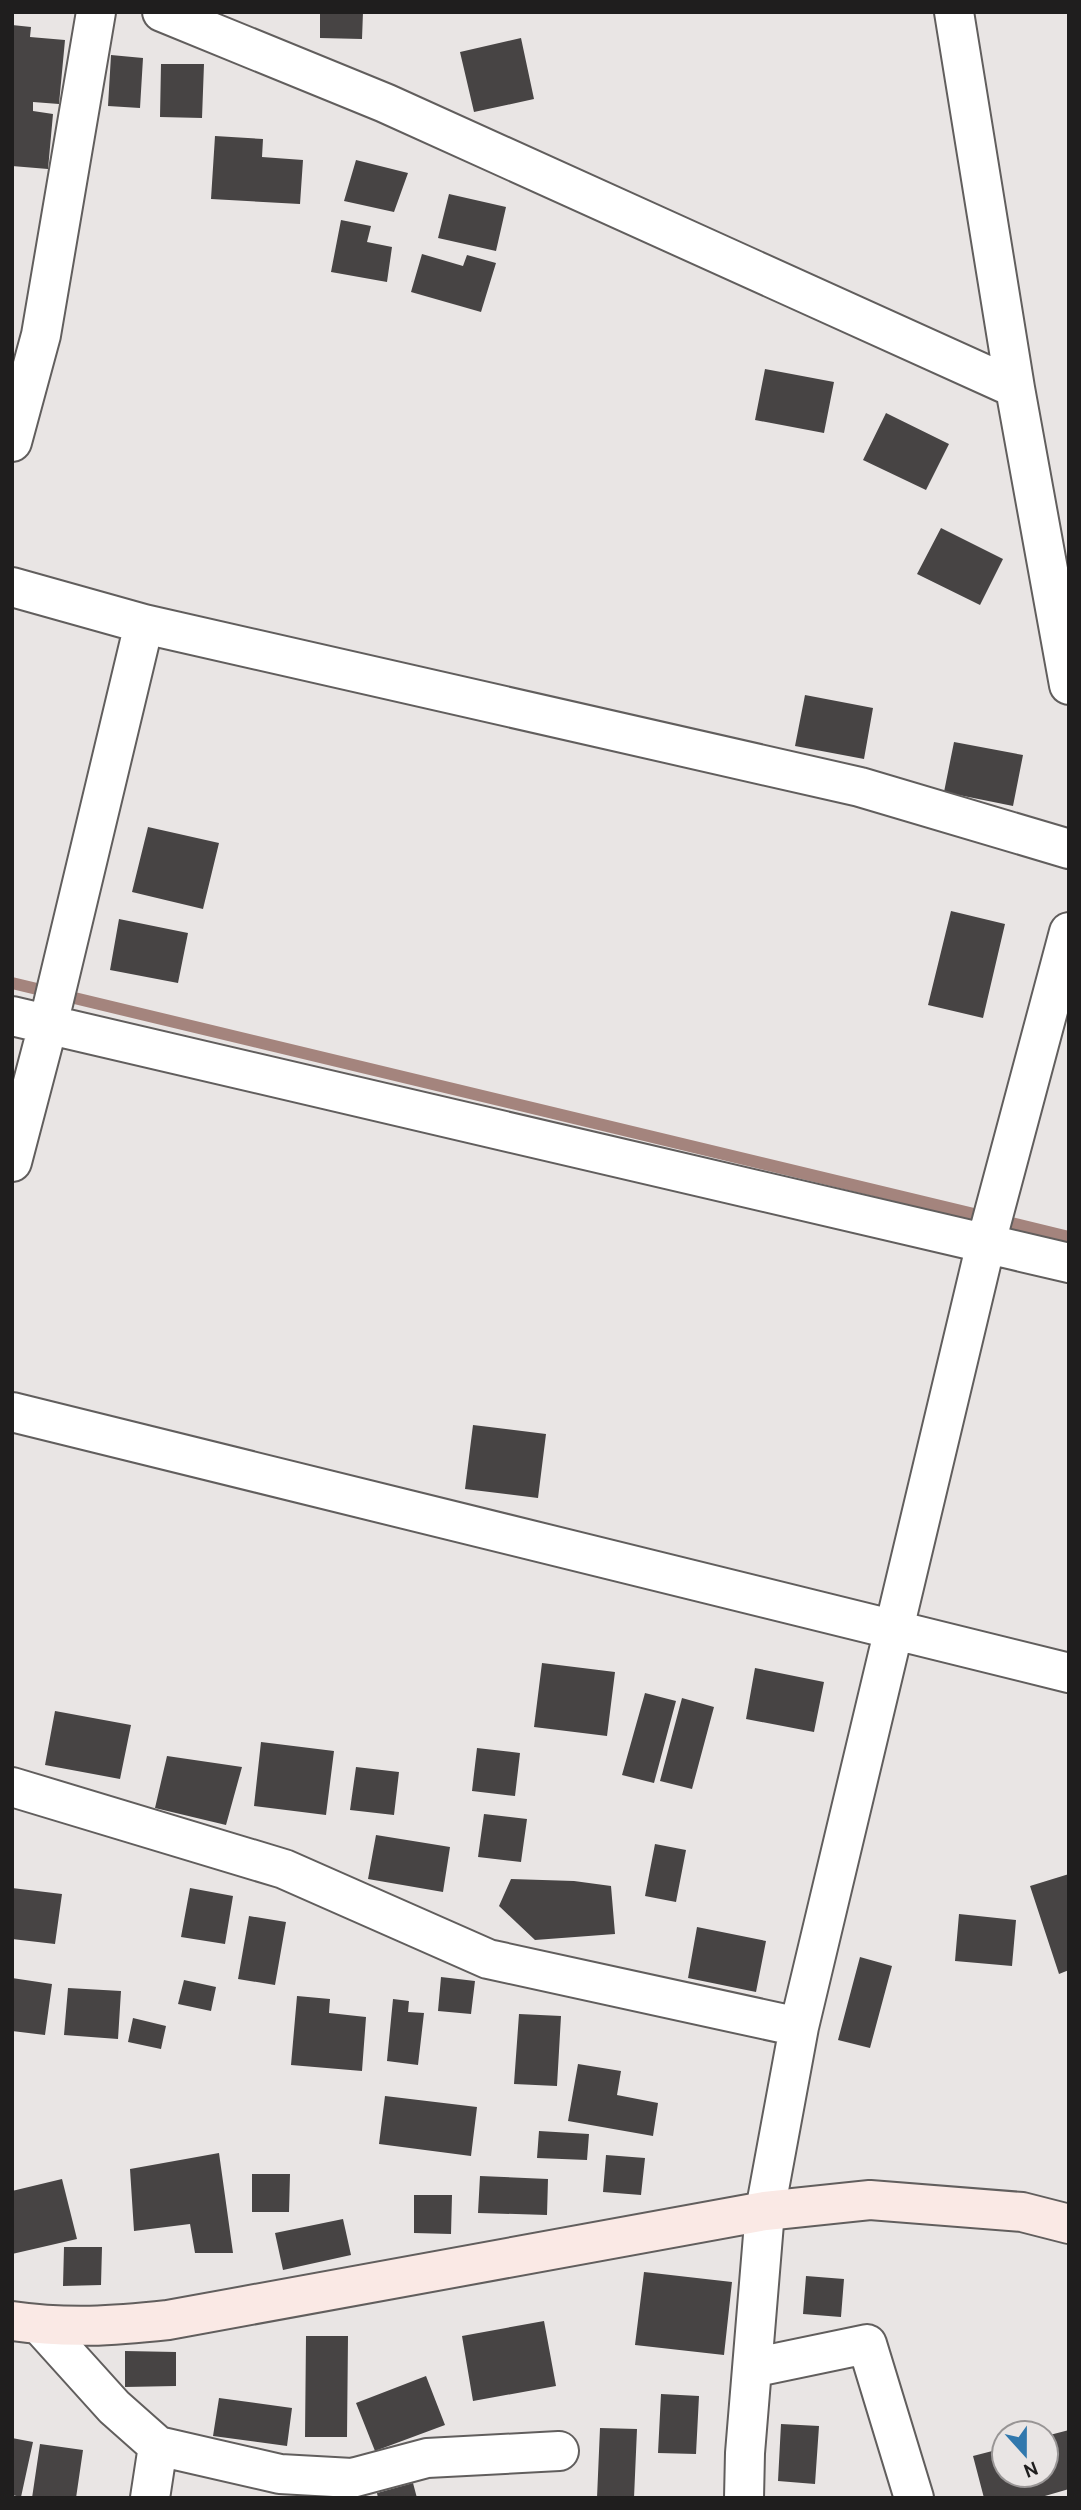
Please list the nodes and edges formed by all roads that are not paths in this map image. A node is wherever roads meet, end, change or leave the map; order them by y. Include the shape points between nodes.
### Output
1 (96, 12) edge
2 (162, 12) edge
3 (954, 12) edge
4 (1015, 388) junction
5 (12, 442) edge
6 (12, 587) edge
7 (144, 624) junction
8 (1069, 685) edge
9 (1069, 849) edge
10 (1069, 932) edge
11 (30, 1020) edge
12 (12, 1162) edge
13 (986, 1240) junction
14 (1069, 1263) edge
15 (12, 1412) edge
16 (895, 1630) junction
17 (1069, 1673) edge
18 (12, 1787) edge
19 (799, 2027) junction
20 (765, 2211) junction
21 (1069, 2224) edge
22 (26, 2323) edge
23 (752, 2368) junction
24 (158, 2446) junction
25 (559, 2451) dead end
26 (150, 2498) edge
27 (744, 2498) edge
28 (914, 2498) edge

1 - 5 street via 41,335
2 - 4 street via 385,103
3 - 4 street
4 - 8 street
6 - 7 street
7 - 9 street via 860,787
7 - 11 street
10 - 13 street
11 - 12 street
11 - 13 street
13 - 14 street
13 - 16 street
15 - 16 street
16 - 17 street
16 - 19 street
18 - 19 street via 284,1869 488,1959
19 - 20 street
20 - 21 street via 870,2200 1022,2212
20 - 22 street via 167,2319 100,2327
20 - 23 street
22 - 24 street
23 - 27 street
23 - 28 street via 867,2344
24 - 25 street via 280,2474 352,2478 427,2458
24 - 26 street

